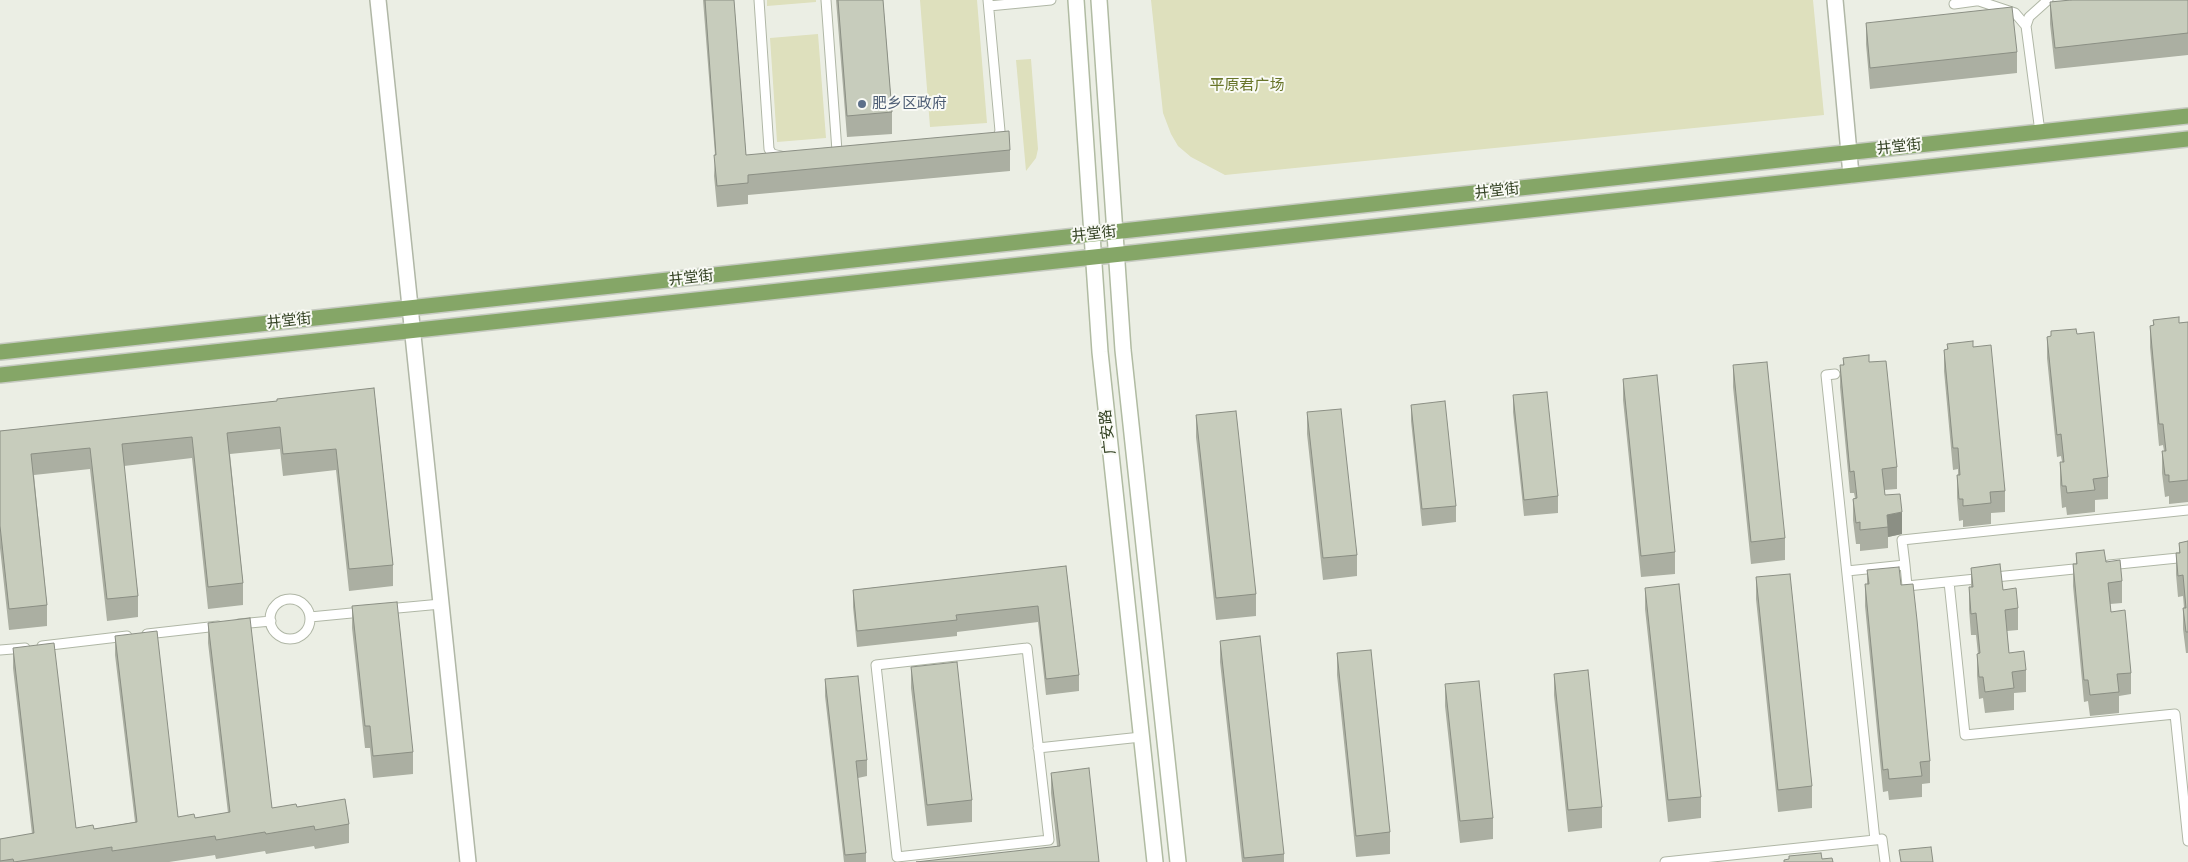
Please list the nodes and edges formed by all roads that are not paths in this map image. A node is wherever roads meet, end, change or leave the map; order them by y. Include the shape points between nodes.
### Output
1 (378, 0) edge
2 (759, 0) edge
3 (826, 0) edge
4 (1051, 0) edge
5 (1076, 0) edge
6 (1099, 0) edge
7 (1835, 0) edge
8 (1984, 0) edge
9 (2048, 0) edge
10 (1979, 1) edge
11 (988, 3) edge
12 (1954, 4) dead end
13 (2026, 26) junction
14 (2188, 116) edge
15 (2040, 132) junction
16 (984, 139) edge
17 (2188, 139) edge
18 (846, 150) edge
19 (1850, 152) junction
20 (791, 155) edge
21 (1851, 175) junction
22 (1115, 232) junction
23 (1092, 234) junction
24 (1116, 254) junction
25 (1094, 257) junction
26 (411, 308) junction
27 (413, 330) junction
28 (0, 352) edge
29 (1835, 374) dead end
30 (0, 375) edge
31 (2188, 510) edge
32 (2188, 557) edge
33 (1905, 565) junction
34 (1847, 571) junction
35 (1949, 582) junction
36 (441, 604) junction
37 (310, 617) junction
38 (270, 621) junction
39 (0, 650) edge
40 (1141, 737) junction
41 (1038, 748) junction
42 (2186, 805) edge
43 (1875, 840) junction
44 (2188, 841) edge
45 (468, 862) edge
46 (1155, 862) edge
47 (1178, 862) edge
48 (1665, 862) edge
49 (1885, 862) edge

1 - 26 main road
2 - 20 lane via 769,149 772,154
3 - 18 lane via 832,152
4 - 11 lane
5 - 23 main road, 广安路
6 - 22 main road, 广安路
7 - 19 main road
8 - 10 lane
9 - 13 lane via 2029,17
10 - 12 lane
10 - 13 lane via 2015,13
11 - 16 lane via 1000,131 998,136
13 - 15 lane
14 - 15 main road, 井堂街
15 - 19 main road, 井堂街
17 - 21 main road, 井堂街
19 - 21 main road
19 - 22 main road, 井堂街
21 - 24 main road, 井堂街
22 - 23 main road, 井堂街
22 - 24 main road, 广安路
23 - 25 main road, 广安路
23 - 26 main road, 井堂街
24 - 25 main road, 井堂街
24 - 47 main road, 广安路 via 1123,350
25 - 27 main road, 井堂街
25 - 40 main road, 广安路 via 1100,352
26 - 27 main road
26 - 28 main road, 井堂街
27 - 30 main road, 井堂街
27 - 36 main road
29 - 34 lane via 1826,376
31 - 33 lane via 1902,540
32 - 35 lane
33 - 34 lane
33 - 35 lane via 1907,586
34 - 43 lane
35 - 42 lane via 1965,735 2175,714
36 - 37 lane
36 - 45 main road
37 - 38 lane via 308,629 289,639 276,633
37 - 38 lane via 302,602 289,598 273,608
38 - 39 lane
40 - 41 lane
40 - 46 main road, 广安路
41 - 41 lane via 1027,648 876,665 898,857 1049,840
42 - 44 lane
43 - 48 lane
43 - 49 lane via 1882,840

